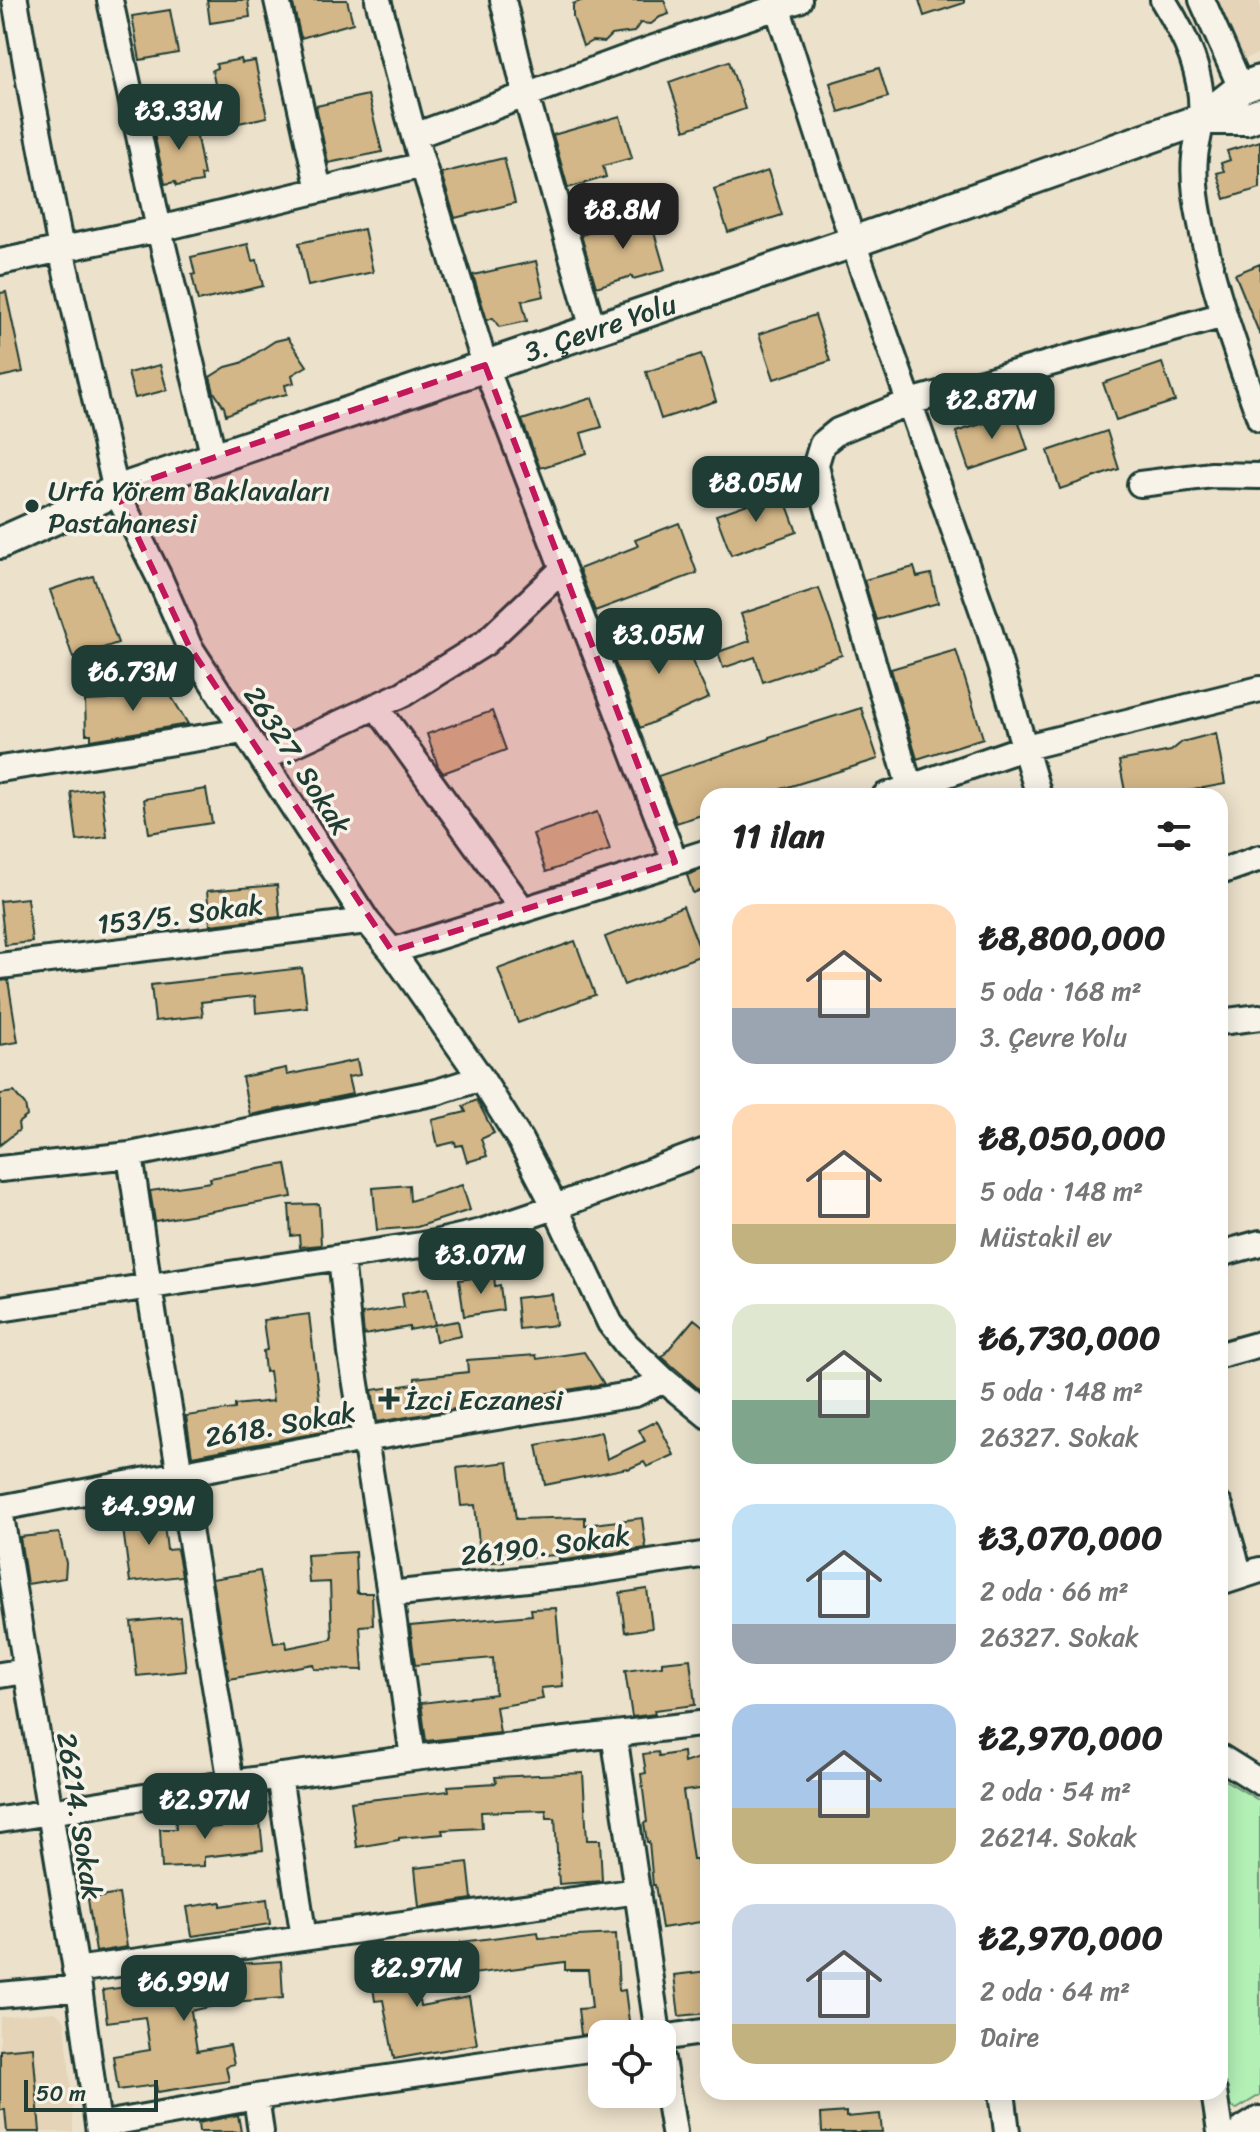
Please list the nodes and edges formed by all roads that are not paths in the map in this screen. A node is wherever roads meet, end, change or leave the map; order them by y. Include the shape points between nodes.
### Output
1 (15, 0) edge
2 (110, 0) edge
3 (277, 0) edge
4 (378, 0) edge
5 (503, 0) edge
6 (1163, 0) edge
7 (1202, 0) edge
8 (784, 3) edge
9 (1250, 84) edge
10 (526, 96) junction
11 (1260, 114) edge
12 (1202, 119) junction
13 (414, 136) junction
14 (423, 165) junction
15 (319, 190) junction
16 (159, 229) junction
17 (853, 242) junction
18 (61, 249) junction
19 (0, 262) edge
20 (1224, 315) junction
21 (593, 329) junction
22 (485, 365) junction
23 (910, 402) junction
24 (1260, 419) edge
25 (214, 458) junction
26 (1260, 476) edge
27 (1140, 484) dead end
28 (116, 491) junction
29 (0, 543) edge
30 (563, 569) junction
31 (1260, 689) edge
32 (376, 706) junction
33 (244, 731) junction
34 (1026, 747) junction
35 (262, 759) junction
36 (0, 769) edge
37 (910, 788) joint
38 (1037, 788) edge
39 (700, 854) edge
40 (1260, 858) edge
41 (675, 862) junction
42 (1228, 869) edge
43 (523, 910) junction
44 (367, 921) junction
45 (392, 951) junction
46 (0, 966) edge
47 (1260, 1017) edge
48 (1228, 1021) edge
49 (481, 1078) junction
50 (700, 1153) edge
51 (130, 1155) junction
52 (0, 1169) edge
53 (555, 1207) junction
54 (1260, 1243) edge
55 (1228, 1252) edge
56 (341, 1257) junction
57 (149, 1287) junction
58 (0, 1309) edge
59 (1260, 1344) edge
60 (1228, 1353) edge
61 (664, 1380) junction
62 (700, 1405) edge
63 (364, 1439) junction
64 (179, 1473) junction
65 (0, 1509) edge
66 (1228, 1534) edge
67 (700, 1555) edge
68 (1240, 1576) edge
69 (390, 1594) junction
70 (26, 1671) junction
71 (0, 1675) edge
72 (700, 1724) edge
73 (614, 1734) junction
74 (413, 1758) junction
75 (1228, 1762) edge
76 (279, 1776) junction
77 (1260, 1782) edge
78 (231, 1783) junction
79 (48, 1812) junction
80 (0, 1820) edge
81 (638, 1891) junction
82 (304, 1938) junction
83 (77, 1979) junction
84 (0, 1995) edge
85 (658, 2020) edge
86 (700, 2032) edge
87 (676, 2034) edge
88 (588, 2049) edge
89 (256, 2097) junction
90 (1003, 2100) edge
91 (1215, 2100) edge
92 (670, 2108) edge
93 (1260, 2122) edge
94 (99, 2129) edge
95 (261, 2132) edge
96 (674, 2132) edge
97 (1007, 2132) edge
98 (1220, 2132) edge
99 (1244, 2132) edge

1 - 18 street, 26327. Sokak
2 - 16 street
3 - 15 street
4 - 13 street
5 - 10 street
6 - 12 street via 1192,51
7 - 9 street
8 - 10 street
8 - 17 street
9 - 12 main road, 3. Çevre Yolu
10 - 13 street
10 - 21 street
11 - 12 main road, 3. Çevre Yolu
12 - 17 main road, 3. Çevre Yolu
12 - 20 street via 1195,190
13 - 14 street
14 - 15 street
14 - 22 street
15 - 16 street
16 - 18 street
16 - 25 street
17 - 21 main road, 3. Çevre Yolu
17 - 23 street
18 - 19 street
18 - 28 street, 26327. Sokak
20 - 23 street
20 - 24 street
21 - 22 main road, 3. Çevre Yolu
22 - 25 main road, 3. Çevre Yolu
22 - 30 street
23 - 34 street
23 - 37 street via 838,431 822,444 816,464
25 - 28 main road, 3. Çevre Yolu
26 - 27 street via 1212,475
28 - 29 main road, 3. Çevre Yolu
28 - 33 street, 26327. Sokak via 189,646
30 - 32 street via 485,643
30 - 41 street
31 - 34 street
32 - 35 street
32 - 43 street
33 - 35 street, 26327. Sokak
33 - 36 street
34 - 37 street
34 - 38 street
35 - 44 street, 26327. Sokak
39 - 41 street
40 - 42 street
41 - 43 street
43 - 45 street
44 - 45 street, 26327. Sokak
44 - 46 street, 153/5. Sokak
45 - 49 street, 26327. Sokak
47 - 48 street
49 - 51 street
49 - 53 street, 26327. Sokak
50 - 53 street
51 - 52 street
51 - 57 street
53 - 56 street via 434,1243
53 - 61 street, 26327. Sokak via 610,1323
54 - 55 street
56 - 57 street
56 - 63 street
57 - 58 street
57 - 64 street
59 - 60 street
61 - 62 street, 26327. Sokak
61 - 63 street, 2618. Sokak via 635,1394
63 - 64 street, 2618. Sokak
63 - 69 street
64 - 65 street, 2618. Sokak
64 - 78 street
65 - 70 street, 26214. Sokak
66 - 68 street
67 - 69 street, 26190. Sokak
69 - 74 street
70 - 71 street
70 - 79 street, 26214. Sokak
72 - 73 street
73 - 74 street
73 - 81 street
74 - 76 street
75 - 77 street
76 - 78 street
76 - 82 street
78 - 79 street
79 - 80 street
79 - 83 street, 26214. Sokak
81 - 82 street
81 - 85 street
82 - 83 street
83 - 84 street
83 - 94 street, 26214. Sokak
86 - 87 street
88 - 89 street
89 - 94 street
89 - 95 street
90 - 97 street
91 - 98 street
92 - 96 street
93 - 99 main road

